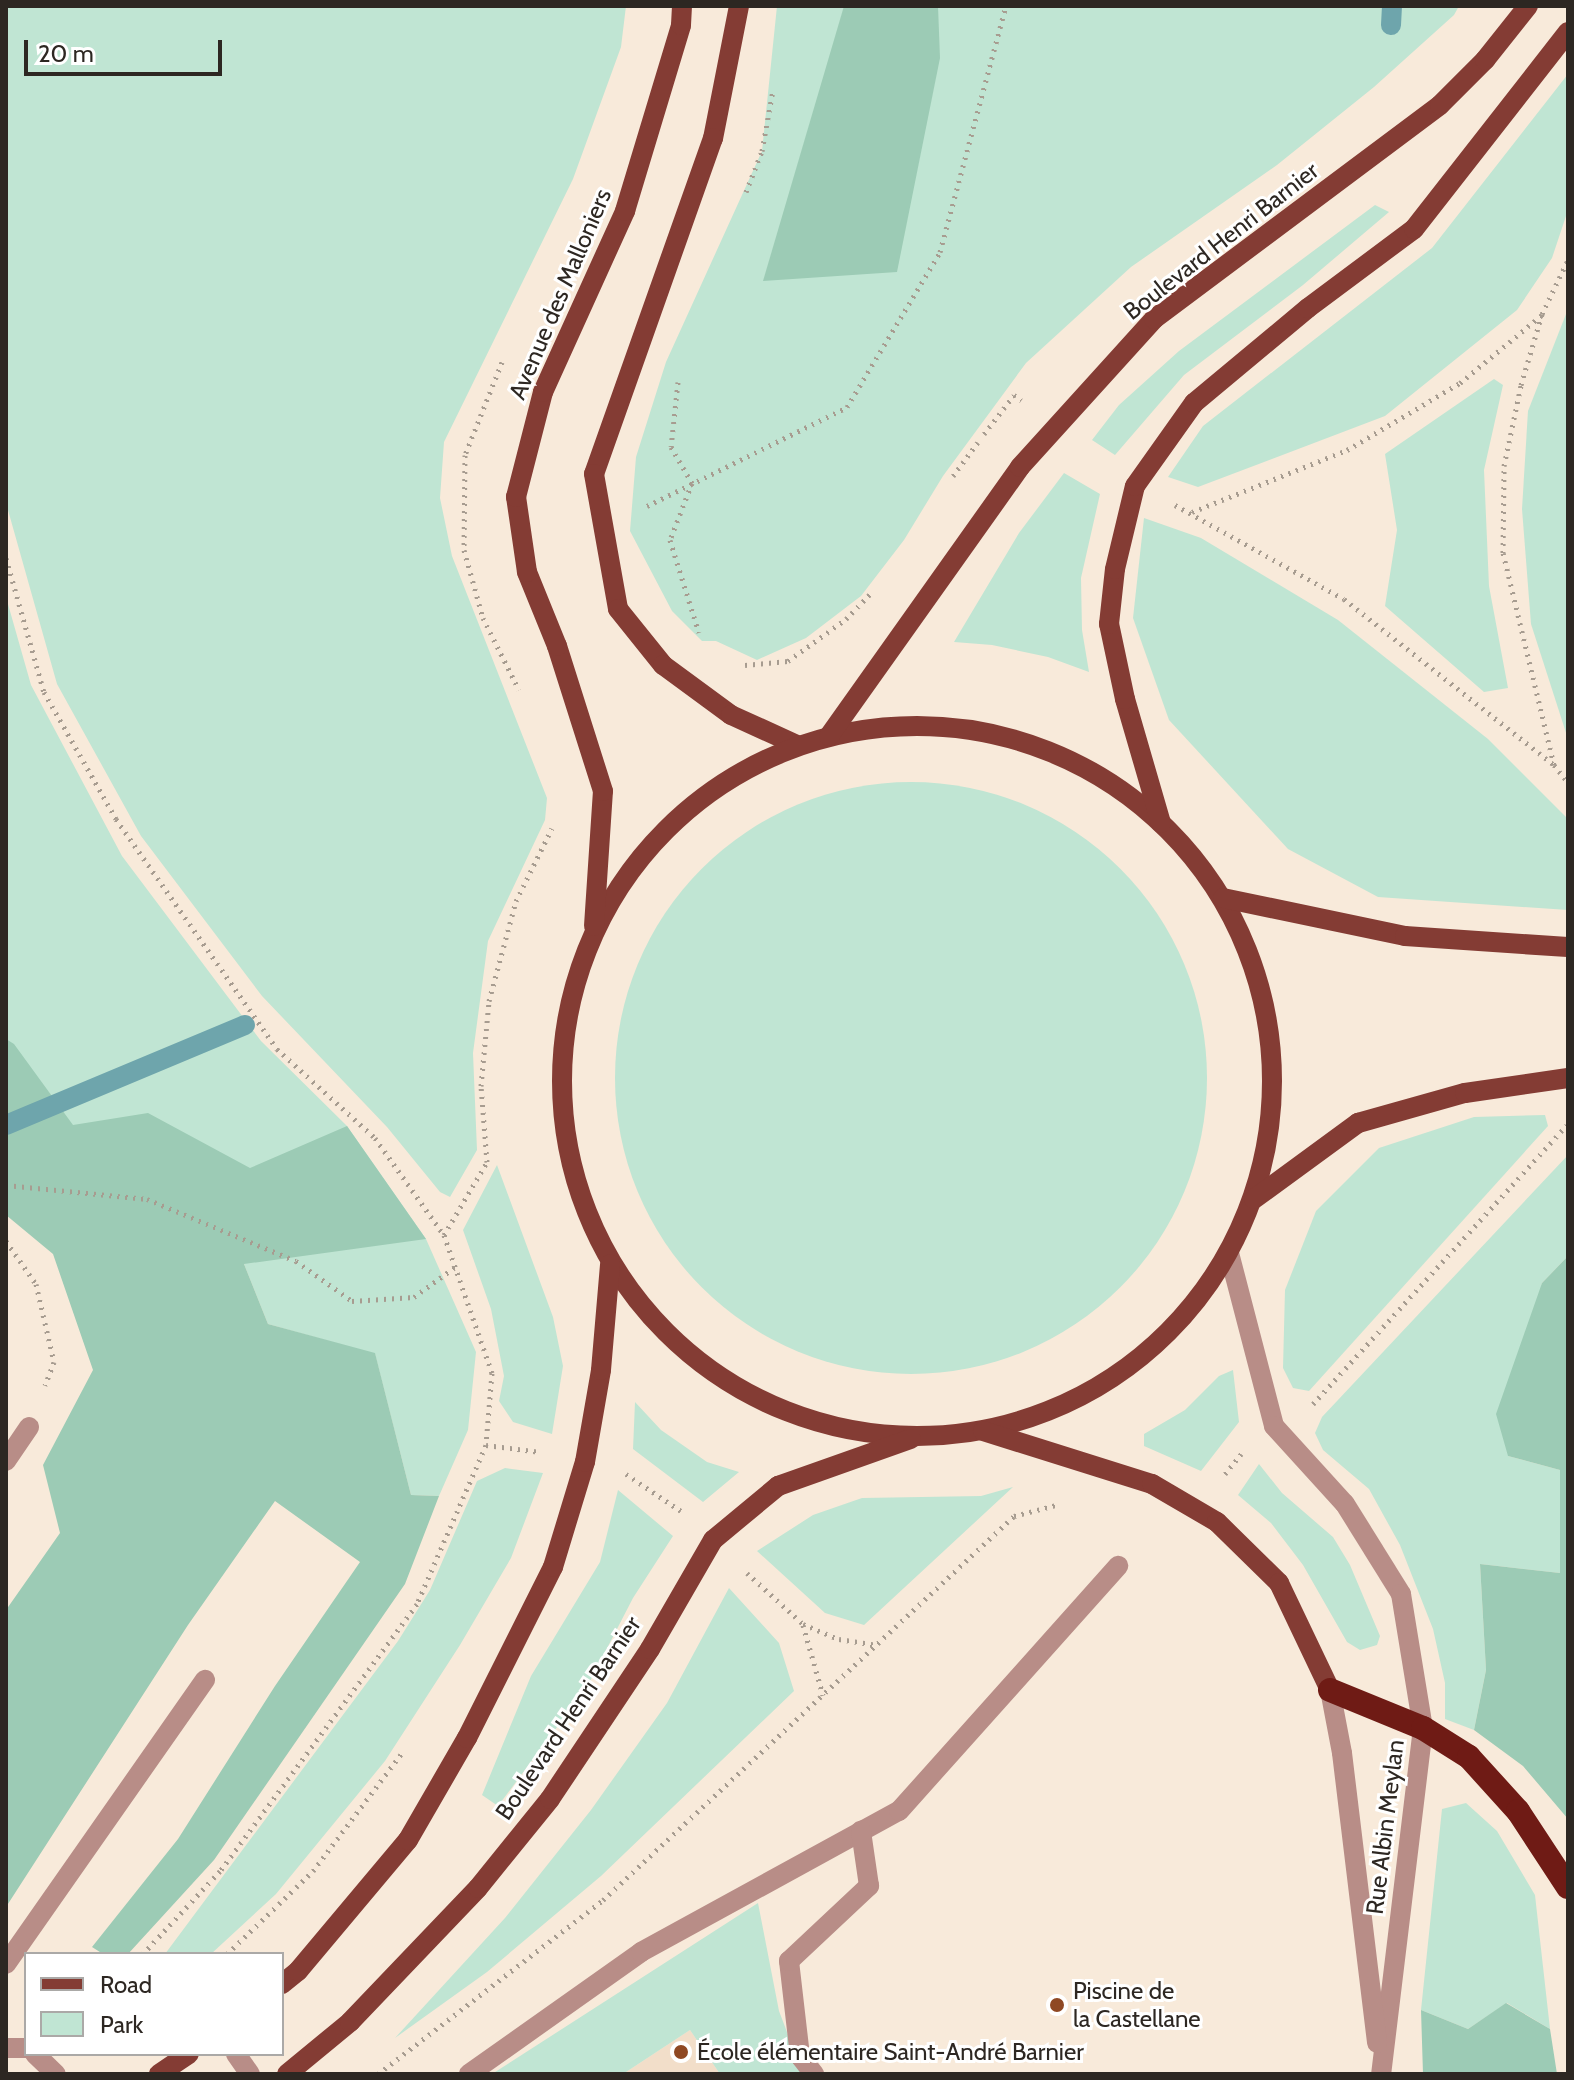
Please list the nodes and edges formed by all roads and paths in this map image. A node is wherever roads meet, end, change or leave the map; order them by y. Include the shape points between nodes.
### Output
1 (682, 6) edge
2 (739, 6) edge
3 (1006, 6) edge
4 (1528, 6) edge
5 (1568, 32) edge
6 (775, 79) dead end
7 (745, 196) dead end
8 (1568, 260) edge
9 (1542, 314) junction
10 (679, 374) dead end
11 (1021, 400) dead end
12 (692, 483) junction
13 (945, 490) dead end
14 (1170, 503) dead end
15 (1192, 512) junction
16 (602, 528) junction
17 (6, 558) edge
18 (877, 587) dead end
19 (702, 641) dead end
20 (736, 661) dead end
21 (829, 736) junction
22 (797, 745) junction
23 (1554, 765) junction
24 (1568, 782) edge
25 (555, 819) dead end
26 (1161, 823) junction
27 (1223, 898) junction
28 (594, 929) junction
29 (1568, 947) edge
30 (1568, 1078) edge
31 (1568, 1124) edge
32 (6, 1185) edge
33 (1254, 1199) junction
34 (444, 1235) junction
35 (6, 1241) edge
36 (1229, 1253) junction
37 (610, 1264) junction
38 (455, 1267) junction
39 (1307, 1407) dead end
40 (29, 1427) joint
41 (983, 1431) junction
42 (914, 1437) junction
43 (1250, 1442) dead end
44 (486, 1445) junction
45 (548, 1453) dead end
46 (6, 1461) edge
47 (623, 1471) dead end
48 (1217, 1484) dead end
49 (1062, 1504) dead end
50 (691, 1518) dead end
51 (1118, 1566) dead end
52 (741, 1567) dead end
53 (803, 1624) junction
54 (876, 1645) junction
55 (205, 1680) dead end
56 (1330, 1690) junction
57 (823, 1695) junction
58 (1423, 1728) junction
59 (411, 1740) dead end
60 (861, 1831) junction
61 (1568, 1887) edge
62 (145, 1952) edge
63 (229, 1952) edge
64 (6, 1964) edge
65 (284, 1982) edge
66 (37, 2056) edge
67 (186, 2056) edge
68 (237, 2056) edge
69 (56, 2074) edge
70 (159, 2074) edge
71 (250, 2074) edge
72 (287, 2074) edge
73 (378, 2074) edge
74 (469, 2074) edge
75 (814, 2074) edge
76 (1381, 2074) edge

1 - 28 main road, Avenue des Malloniers via 681,25 625,211 543,392 516,497 527,572 557,646 603,791
2 - 16 main road via 713,138 594,474
3 - 12 path via 940,252 847,407
4 - 21 main road, Boulevard Henri Barnier via 1440,105 1144,330 1020,467
5 - 26 main road via 1414,229 1194,403 1135,486 1115,569 1109,624
6 - 7 path via 762,151
8 - 9 path
9 - 15 path via 1460,383 1347,450
9 - 23 path via 1504,466 1503,553
10 - 12 path via 671,447
11 - 13 path via 1014,395
12 - 16 path
12 - 19 path via 670,540
14 - 15 path
15 - 23 path via 1344,599
16 - 22 main road via 618,609 663,665 731,715
17 - 34 path via 44,692 116,819 277,1049 375,1138
18 - 20 path via 846,619 788,661 749,667
21 - 22 main road
21 - 26 main road via 928,726 1013,738 1092,771
22 - 28 main road via 714,787 645,849
23 - 24 path
25 - 34 path via 516,901 489,1001 481,1086 487,1162
26 - 27 main road
27 - 29 main road via 1405,936
27 - 33 main road via 1262,995 1273,1098
28 - 37 main road via 567,1013 560,1101 577,1189
30 - 33 main road via 1465,1093 1358,1123
31 - 39 path
32 - 38 path via 147,1199 296,1261 352,1301 414,1297
33 - 36 main road
34 - 38 path
35 - 40 path via 36,1284 54,1362
36 - 41 main road via 1185,1318 1127,1370 1058,1409
36 - 58 street, Rue Albin Meylan via 1274,1426 1345,1504 1401,1594
37 - 42 main road via 671,1340 743,1392 826,1425
37 - 65 main road via 601,1370 585,1462 553,1567 467,1738 408,1840
38 - 44 path via 492,1373
40 - 46 street
41 - 42 main road
41 - 56 main road, Rue Albin Meylan via 1152,1484 1217,1522 1279,1583
42 - 72 main road, Boulevard Henri Barnier via 778,1486 713,1540 650,1649 550,1799 467,1899 350,2022
43 - 48 path
44 - 45 path
44 - 62 path via 417,1604 220,1871
47 - 50 path
49 - 54 path via 1014,1516
51 - 60 street via 899,1811
52 - 53 path
53 - 54 path via 839,1639
53 - 57 path
54 - 57 path
55 - 64 street
56 - 58 highway
56 - 76 street, Rue Albin Meylan
57 - 73 path via 603,1900
58 - 61 highway via 1469,1757 1509,1800
58 - 76 street, Rue Albin Meylan
59 - 63 path via 313,1871
60 - 74 street via 641,1952
60 - 75 street via 869,1886 789,1961 800,2056
66 - 69 street
67 - 70 main road
68 - 71 street

